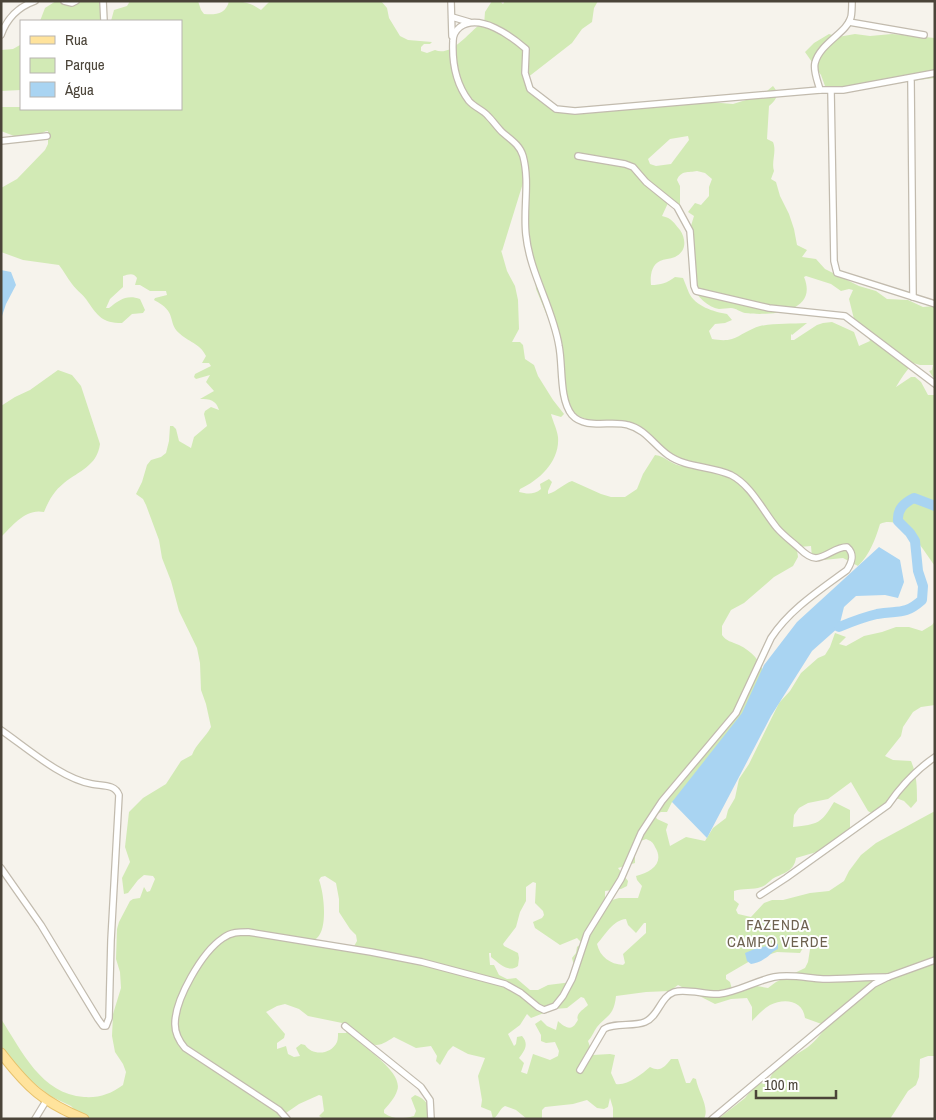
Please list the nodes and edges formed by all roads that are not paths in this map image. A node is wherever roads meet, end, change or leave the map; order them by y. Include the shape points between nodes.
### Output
1 (36, 1) edge
2 (64, 1) edge
3 (76, 1) edge
4 (103, 1) edge
5 (451, 1) edge
6 (852, 1) edge
7 (452, 17) junction
8 (104, 20) edge
9 (469, 22) junction
10 (848, 22) junction
11 (1, 35) edge
12 (924, 35) dead end
13 (453, 38) junction
14 (935, 73) edge
15 (911, 82) dead end
16 (820, 90) junction
17 (831, 91) junction
18 (47, 136) dead end
19 (1, 141) edge
20 (578, 156) dead end
21 (913, 297) junction
22 (935, 304) edge
23 (935, 384) edge
24 (1, 730) edge
25 (935, 757) edge
26 (1, 868) edge
27 (760, 895) dead end
28 (935, 960) edge
29 (888, 977) junction
30 (345, 1026) dead end
31 (1, 1053) edge
32 (580, 1070) dead end
33 (46, 1101) junction
34 (35, 1119) edge
35 (84, 1119) edge
36 (287, 1119) edge
37 (431, 1119) edge
38 (712, 1119) edge

1 - 11 street via 16,10
2 - 3 street
4 - 8 street
5 - 7 street
6 - 10 street
7 - 9 street
7 - 13 street
9 - 13 street via 456,31
9 - 16 street via 493,28 526,49 525,73 530,89 556,108 575,111
10 - 12 street
10 - 16 street via 820,52 814,64
13 - 36 street via 455,74 469,101 517,144 523,155 527,184 524,204 527,245 552,316 560,348 564,391 572,415 582,422 631,426 676,460 730,475 748,489 779,531 804,552 815,558 847,547 852,553 852,563 804,602 771,638 736,713 662,802 641,833 621,879 588,934 572,980 555,1006 544,1010 505,984 422,962 248,932 236,932 220,939 202,960 177,1010 175,1023 179,1041 279,1110
14 - 17 street
15 - 21 street
16 - 17 street
17 - 21 street via 834,261 837,273
18 - 19 street
20 - 23 street via 633,167 677,207 690,231 696,291 769,308 845,316
21 - 22 street
24 - 26 street via 65,775 118,790 110,1009 106,1026 98,1019
25 - 27 street via 910,777 888,805
28 - 29 street
29 - 32 street via 837,979 799,975 775,977 722,994 675,992 665,998 650,1019 604,1029
29 - 38 street via 864,992
30 - 37 street via 421,1086 430,1100
31 - 33 main road
33 - 34 street
33 - 35 main road

